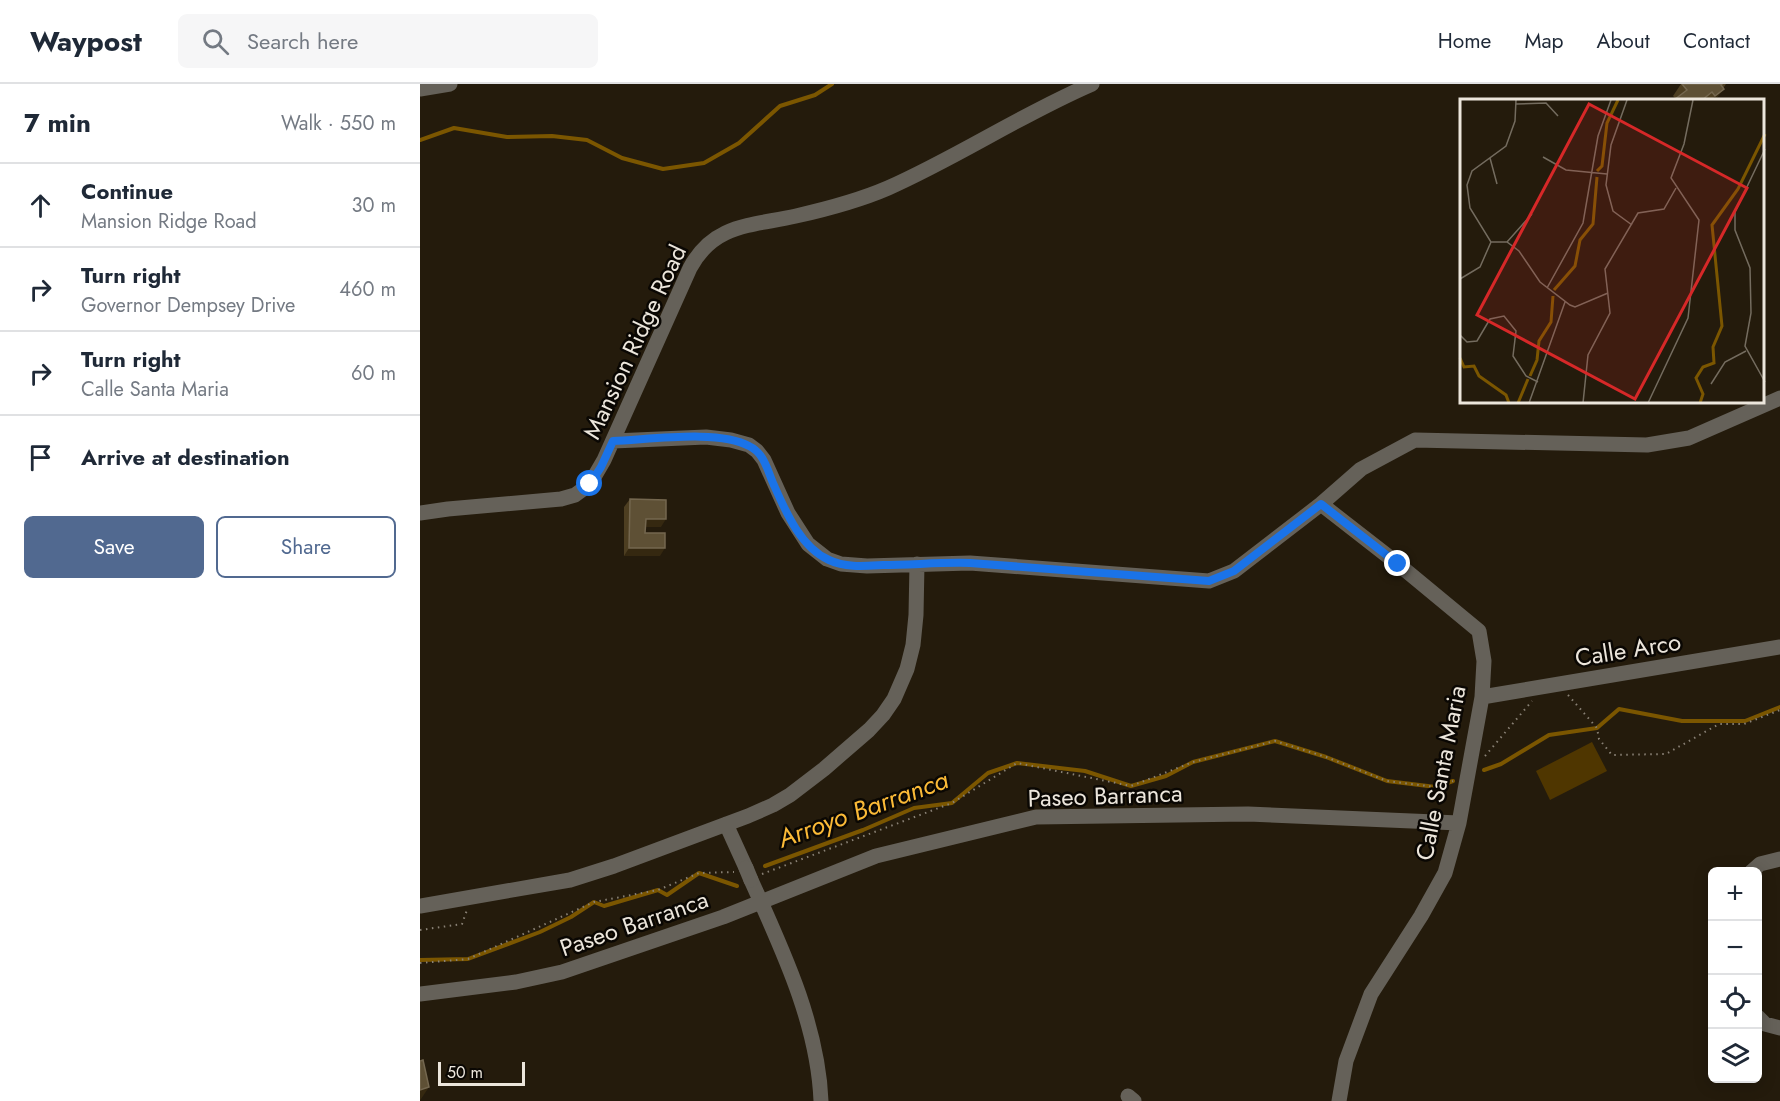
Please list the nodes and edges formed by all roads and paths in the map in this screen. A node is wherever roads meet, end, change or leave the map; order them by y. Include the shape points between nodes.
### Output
1 (450, 84) edge
2 (1092, 84) edge
3 (420, 89) edge
4 (1780, 398) edge
5 (613, 441) junction
6 (1321, 504) junction
7 (420, 513) edge
8 (917, 564) junction
9 (1780, 647) edge
10 (1566, 692) dead end
11 (1482, 697) junction
12 (1535, 698) dead end
13 (1780, 710) edge
14 (1483, 759) dead end
15 (1459, 823) junction
16 (726, 824) junction
17 (1780, 858) edge
18 (1757, 867) edge
19 (472, 898) junction
20 (761, 901) junction
21 (420, 906) edge
22 (420, 930) edge
23 (420, 994) edge
24 (1762, 1021) edge
25 (1780, 1028) edge
26 (821, 1101) edge
27 (1339, 1101) edge

1 - 3 street
2 - 5 street, Mansion Ridge Road via 878,192 833,207 732,230 710,241 690,268
4 - 6 street via 1689,438 1647,445 1415,440 1361,469
5 - 7 street, Mansion Ridge Road via 593,479 568,497
5 - 8 street via 694,437 744,443 764,460 795,526 820,555 849,565
6 - 8 street via 1234,571 1209,581 970,563
6 - 11 street, Calle Santa Maria via 1479,631 1484,661
8 - 16 street via 912,645 903,679 889,707 869,730 797,790 773,805
9 - 11 street, Calle Arco
10 - 13 path via 1598,728 1599,739 1612,755 1666,754 1719,724 1744,724
11 - 15 street, Calle Santa Maria
12 - 14 path
15 - 20 street, Paseo Barranca via 1248,814 1036,817 876,856
15 - 27 street, Calle Santa Maria via 1445,873 1371,994 1346,1061
16 - 19 street via 570,880
16 - 20 street
17 - 18 street
19 - 21 street
19 - 22 path via 462,924
20 - 23 street, Paseo Barranca via 562,972
20 - 26 street via 811,1032
24 - 25 street

